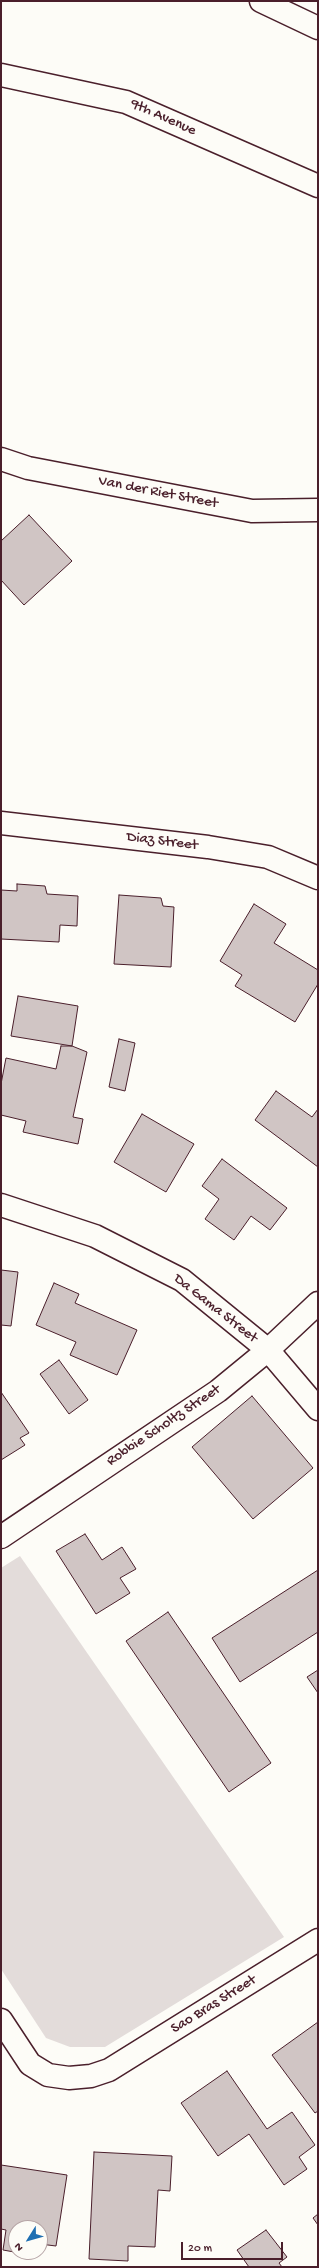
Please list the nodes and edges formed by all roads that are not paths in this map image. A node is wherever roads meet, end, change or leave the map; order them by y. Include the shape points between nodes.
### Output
1 (260, 1) edge
2 (318, 28) edge
3 (1, 75) edge
4 (318, 186) edge
5 (1, 459) edge
6 (318, 510) edge
7 (1, 823) edge
8 (318, 878) edge
9 (1, 1205) edge
10 (318, 1303) edge
11 (268, 1350) junction
12 (318, 1409) edge
13 (1, 1537) edge
14 (318, 1940) edge
15 (1, 2020) edge

1 - 2 street
3 - 4 street, 9th Avenue via 126,102
5 - 6 street, Van der Riet Street via 28,468 252,511
7 - 8 street, Diaz Street via 208,847 268,857
9 - 11 street, Da Gama Street via 95,1236 182,1280
10 - 11 street, Robbie Scholtz Street
11 - 12 street, Da Gama Street
11 - 13 street, Robbie Scholtz Street via 218,1391
14 - 15 street, Sao Bras Street via 109,2070 91,2076 69,2078 48,2075 30,2064

